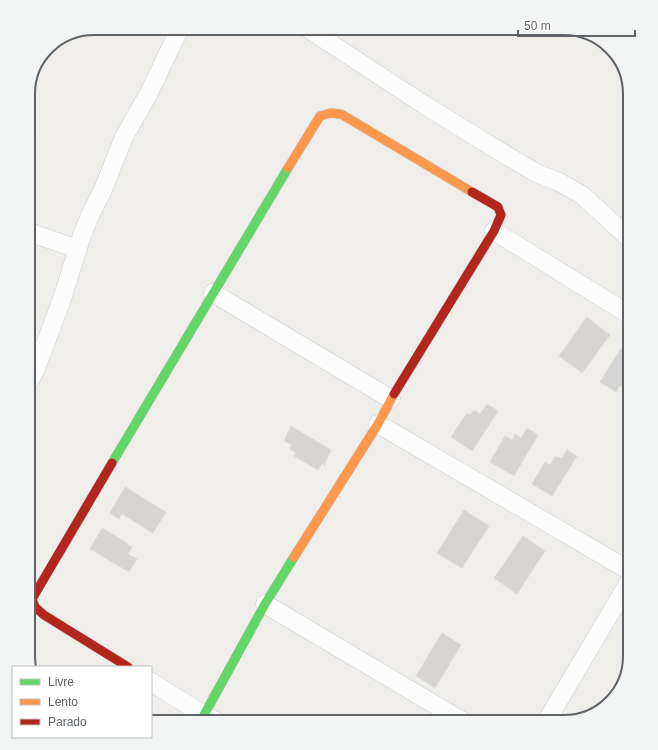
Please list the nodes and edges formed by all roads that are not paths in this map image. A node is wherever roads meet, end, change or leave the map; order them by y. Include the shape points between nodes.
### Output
1 (177, 35) edge
2 (321, 35) edge
3 (494, 231) junction
4 (623, 233) edge
5 (35, 234) edge
6 (78, 249) junction
7 (213, 293) junction
8 (623, 311) edge
9 (35, 371) edge
10 (391, 399) junction
11 (378, 424) junction
12 (623, 567) edge
13 (623, 592) edge
14 (35, 593) edge
15 (265, 604) junction
16 (35, 607) edge
17 (126, 666) edge
18 (152, 683) edge
19 (205, 715) edge
20 (213, 715) edge
21 (452, 715) edge
22 (550, 715) edge

1 - 6 street via 149,93 124,136
2 - 4 street via 416,100 531,170 582,195
3 - 7 street via 501,215 498,207 341,114 331,113 320,116
3 - 8 street
3 - 10 street
5 - 6 street
6 - 9 street
7 - 10 street
7 - 14 street
10 - 11 street
11 - 12 street
11 - 15 street
13 - 22 street
15 - 20 street
15 - 21 street
16 - 17 street
18 - 19 street

